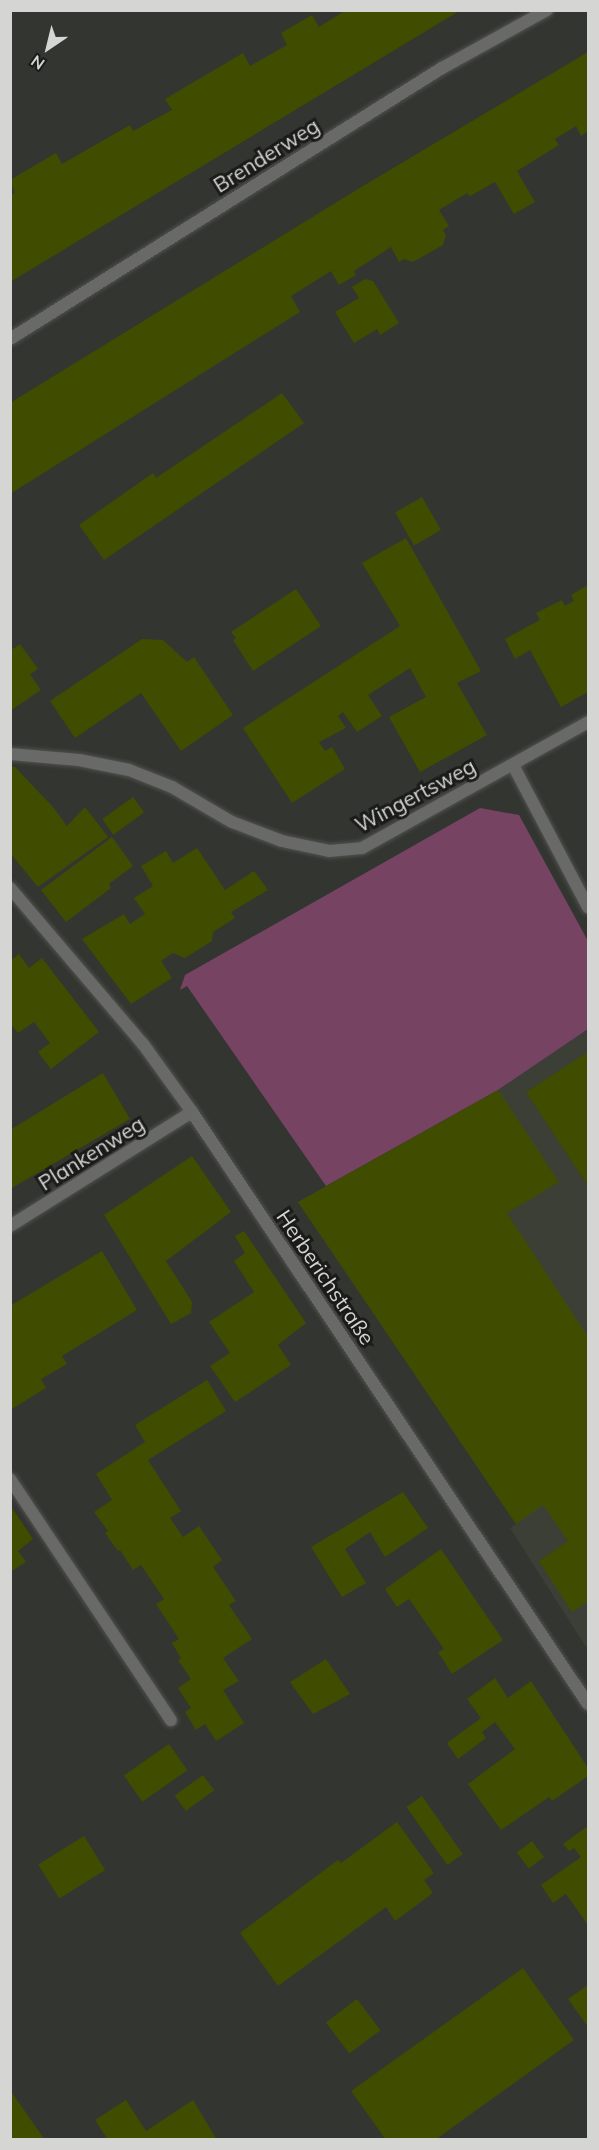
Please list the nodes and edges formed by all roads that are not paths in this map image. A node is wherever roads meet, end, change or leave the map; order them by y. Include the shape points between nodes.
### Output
1 (547, 10) edge
2 (10, 339) edge
3 (588, 722) edge
4 (10, 754) edge
5 (513, 765) junction
6 (10, 888) edge
7 (588, 907) edge
8 (192, 1112) junction
9 (10, 1226) edge
10 (10, 1479) edge
11 (588, 1704) edge
12 (171, 1720) dead end

1 - 2 street, Brenderweg via 441,68
3 - 5 street, Wingertsweg
4 - 5 street, Wingertsweg via 79,760 129,770 172,787 232,822 282,841 329,851 362,848
5 - 7 street
6 - 8 street, Herberichstraße via 143,1044
8 - 9 street, Plankenweg
8 - 11 street, Herberichstraße
10 - 12 street

